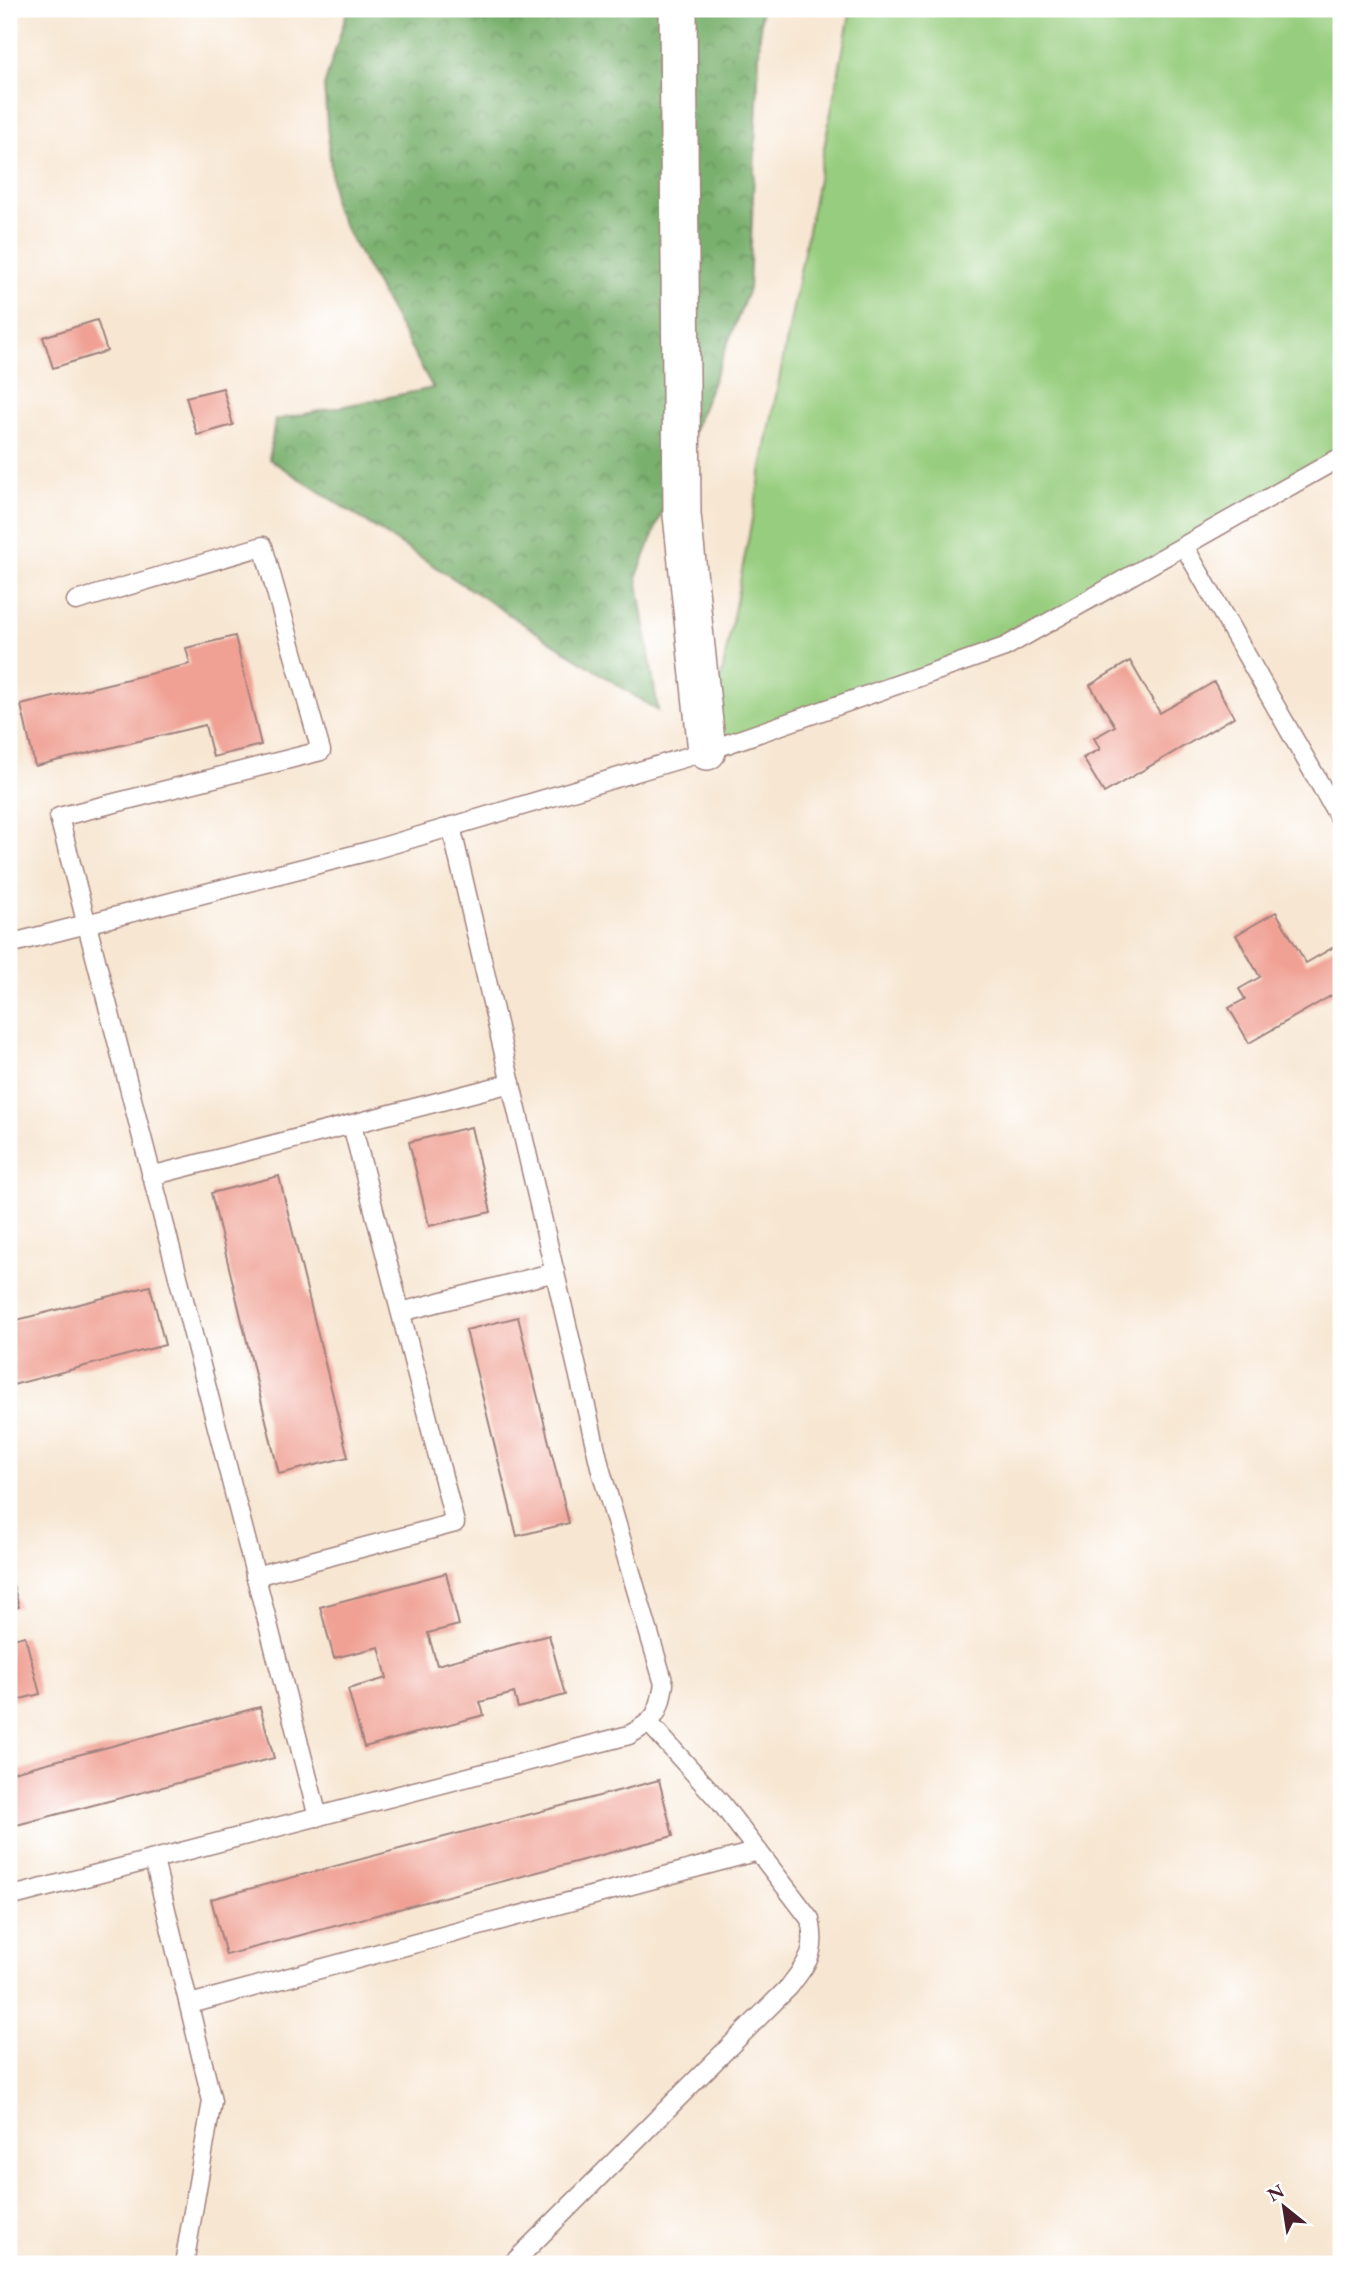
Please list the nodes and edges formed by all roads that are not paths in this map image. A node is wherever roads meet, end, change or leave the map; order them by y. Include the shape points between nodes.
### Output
1 (678, 9) edge
2 (1341, 457) edge
3 (1184, 546) junction
4 (76, 601) dead end
5 (707, 751) junction
6 (1341, 821) edge
7 (451, 826) junction
8 (86, 924) junction
9 (9, 944) edge
10 (511, 1083) junction
11 (352, 1125) junction
12 (151, 1176) junction
13 (555, 1272) junction
14 (401, 1312) junction
15 (255, 1576) junction
16 (649, 1723) junction
17 (318, 1817) junction
18 (758, 1850) junction
19 (154, 1860) junction
20 (9, 1898) edge
21 (190, 2004) junction
22 (184, 2264) edge
23 (512, 2264) edge

1 - 5 street via 682,515
2 - 3 lane
3 - 5 lane via 1005,647
3 - 6 lane
4 - 8 lane via 263,546 320,751 59,817
5 - 7 lane
7 - 8 lane
7 - 10 lane
8 - 9 lane
8 - 12 lane
10 - 11 lane
10 - 13 lane
11 - 12 lane
11 - 14 lane
12 - 15 lane
13 - 14 lane
13 - 16 lane via 601,1471 664,1684 660,1709
14 - 15 lane via 455,1523
15 - 17 lane
16 - 17 lane via 629,1735
16 - 18 lane
17 - 19 lane
18 - 21 lane
18 - 23 lane via 810,1919 814,1941 810,1959 789,1987
19 - 20 lane
19 - 21 lane
21 - 22 lane via 212,2101

